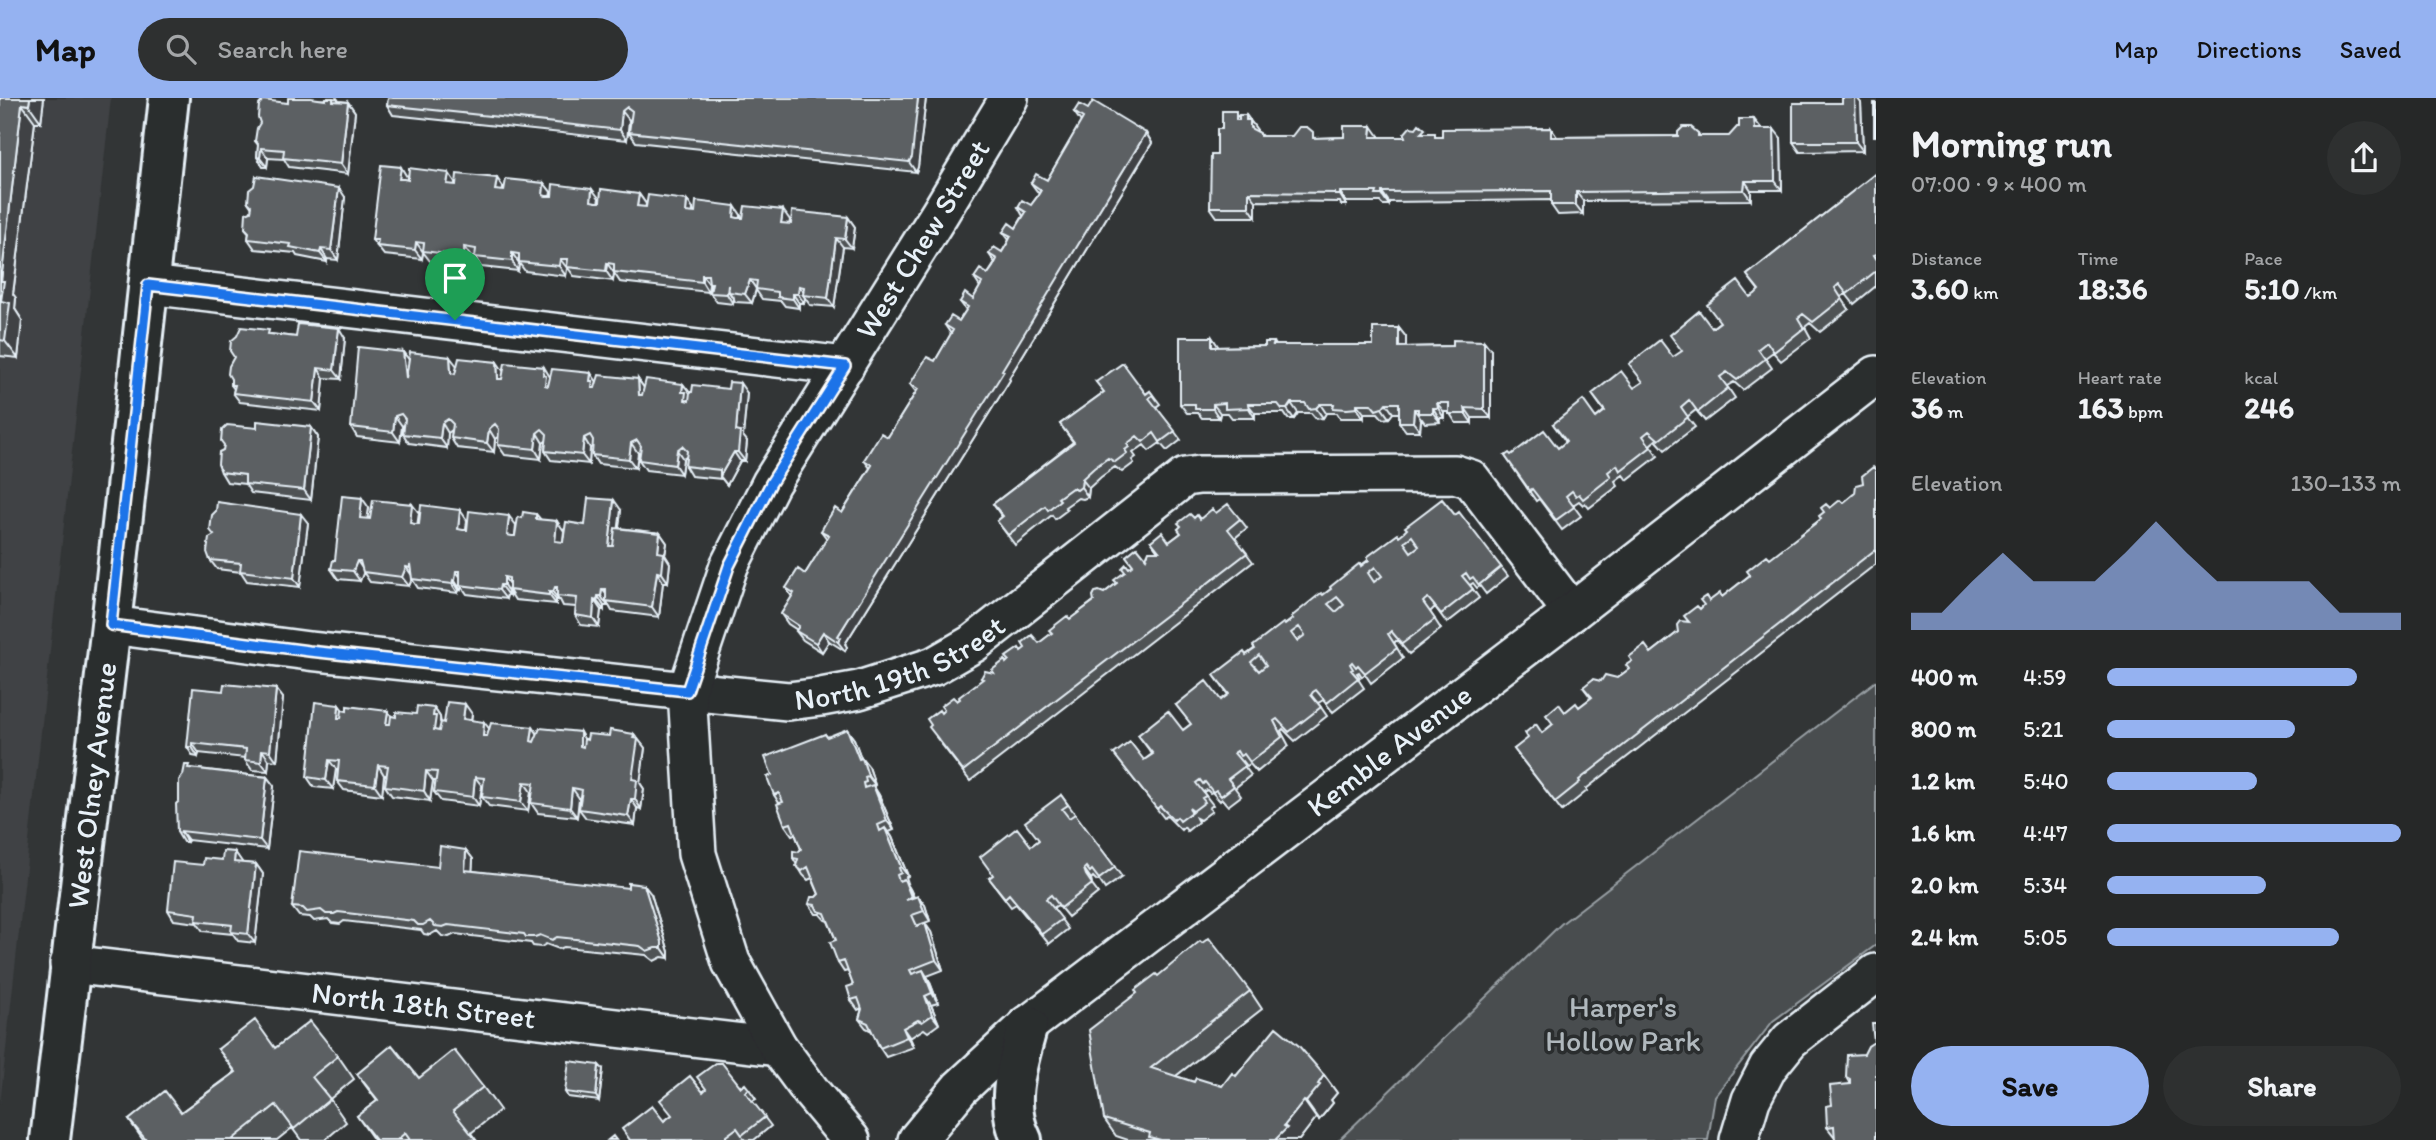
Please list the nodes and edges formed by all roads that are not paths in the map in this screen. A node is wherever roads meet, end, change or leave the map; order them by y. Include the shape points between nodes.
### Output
1 (169, 98) edge
2 (1009, 98) edge
3 (148, 285) junction
4 (845, 366) junction
5 (1876, 375) edge
6 (1572, 612) junction
7 (111, 625) junction
8 (687, 691) junction
9 (69, 964) junction
10 (1876, 973) edge
11 (1028, 1025) junction
12 (778, 1047) junction
13 (50, 1140) edge
14 (851, 1140) edge
15 (917, 1140) edge
16 (1022, 1140) edge
17 (1739, 1140) edge

1 - 3 street, West Olney Avenue
2 - 4 street, West Chew Street
3 - 4 street
3 - 7 street, West Olney Avenue
4 - 8 street, West Chew Street via 771,483 729,566
5 - 6 street, Kemble Avenue
6 - 8 street, North 19th Street via 1471,479 1455,474 1199,475 1185,477 974,643 934,666 859,690 788,701
6 - 11 street, Kemble Avenue
7 - 8 street, North 19th Street
7 - 9 street, West Olney Avenue
8 - 12 street, West Chew Street via 697,854 731,962
9 - 12 street, North 18th Street
9 - 13 street, West Olney Avenue
10 - 17 street via 1790,1040 1768,1067 1751,1100
11 - 15 street, Kemble Avenue via 960,1088
11 - 16 street via 1013,1102 1014,1126
12 - 14 street, West Chew Street

